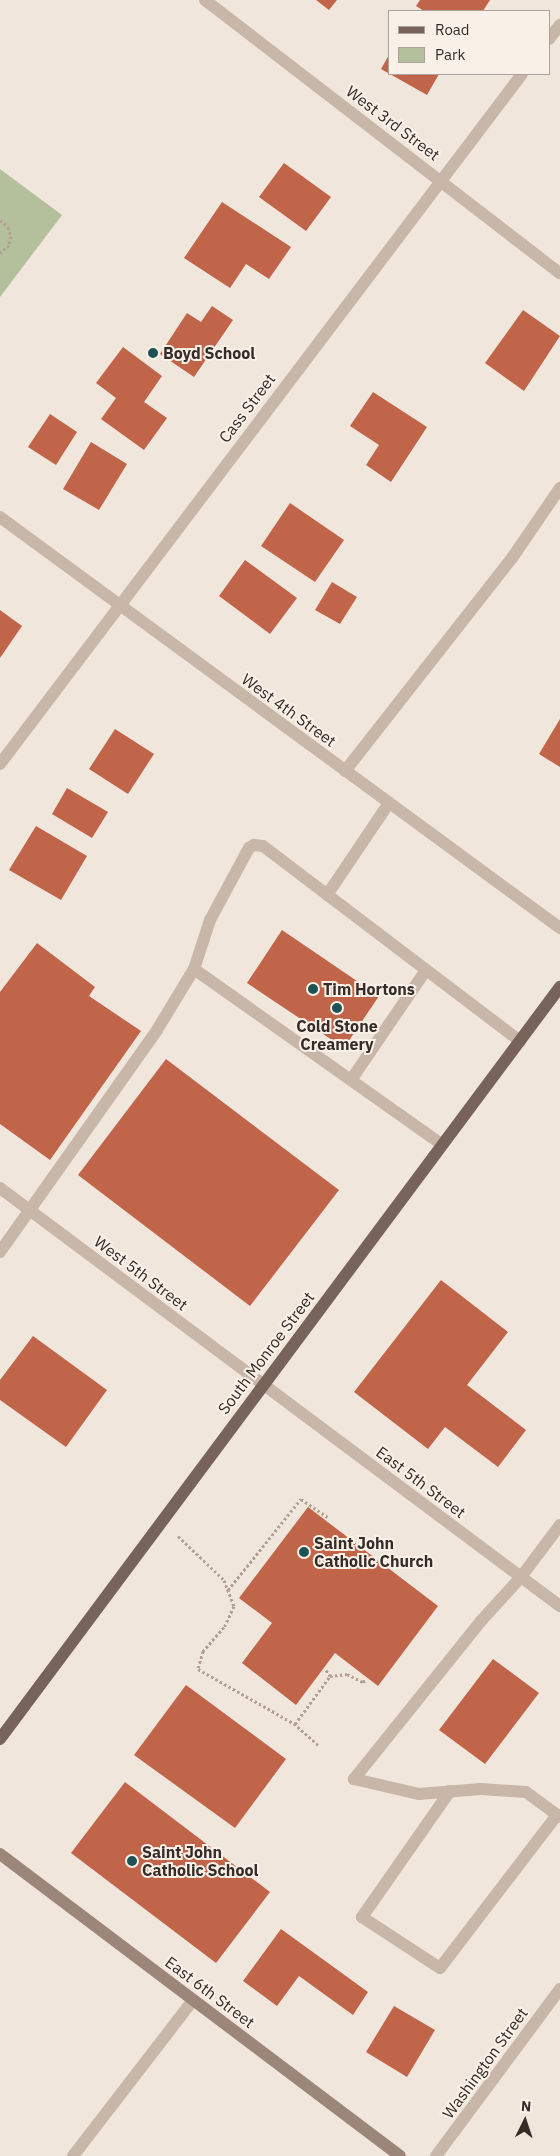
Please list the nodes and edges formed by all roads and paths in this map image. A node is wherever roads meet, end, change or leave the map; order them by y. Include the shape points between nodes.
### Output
1 (211, 2) edge
2 (560, 25) edge
3 (550, 38) edge
4 (521, 75) edge
5 (440, 180) junction
6 (0, 220) edge
7 (0, 253) edge
8 (560, 273) edge
9 (560, 488) edge
10 (0, 517) edge
11 (118, 605) junction
12 (0, 764) edge
13 (345, 771) junction
14 (389, 803) junction
15 (328, 895) junction
16 (560, 928) edge
17 (194, 969) junction
18 (426, 970) junction
19 (560, 987) edge
20 (520, 1041) junction
21 (351, 1080) junction
22 (441, 1144) junction
23 (0, 1188) edge
24 (30, 1211) junction
25 (0, 1252) edge
26 (263, 1384) junction
27 (328, 1517) dead end
28 (162, 1520) junction
29 (560, 1525) edge
30 (521, 1577) junction
31 (228, 1591) junction
32 (560, 1606) edge
33 (326, 1670) dead end
34 (330, 1676) junction
35 (366, 1679) dead end
36 (295, 1724) junction
37 (0, 1739) edge
38 (318, 1745) dead end
39 (450, 1791) junction
40 (558, 1816) edge
41 (0, 1854) edge
42 (560, 1989) edge
43 (193, 2000) junction
44 (73, 2156) edge
45 (400, 2156) edge
46 (436, 2156) edge

1 - 5 street, West 3rd Street
2 - 3 street
4 - 5 street, Cass Street
5 - 8 street, West 3rd Street
5 - 11 street, Cass Street
6 - 7 path via 8,227 11,236 9,245
9 - 13 street via 512,558
10 - 11 street, West 4th Street
11 - 12 street, Cass Street
11 - 13 street, West 4th Street
13 - 14 street, West 4th Street
14 - 15 street
14 - 16 street, West 4th Street
15 - 17 street via 263,846 249,848 210,920
15 - 18 street
17 - 21 street
17 - 24 street via 157,1030
18 - 20 street
18 - 21 street
19 - 20 main road, South Monroe Street
20 - 22 main road, South Monroe Street
21 - 22 street
22 - 26 main road, South Monroe Street
23 - 24 street, West 5th Street
24 - 25 street
24 - 26 street, West 5th Street
26 - 28 main road, South Monroe Street
26 - 30 street, East 5th Street
27 - 31 path via 301,1499
28 - 31 path via 224,1580
28 - 37 main road, South Monroe Street
29 - 30 street
30 - 32 street, East 5th Street
30 - 39 street via 354,1779 419,1794
31 - 36 path via 234,1606 224,1628 203,1651 198,1669
33 - 34 path
34 - 35 path via 347,1674 363,1682
34 - 36 path
36 - 38 path
39 - 40 street via 526,1792
39 - 40 street via 362,1917 440,1968
41 - 43 street, East 6th Street
42 - 46 street, Washington Street
43 - 44 street
43 - 45 street, East 6th Street

